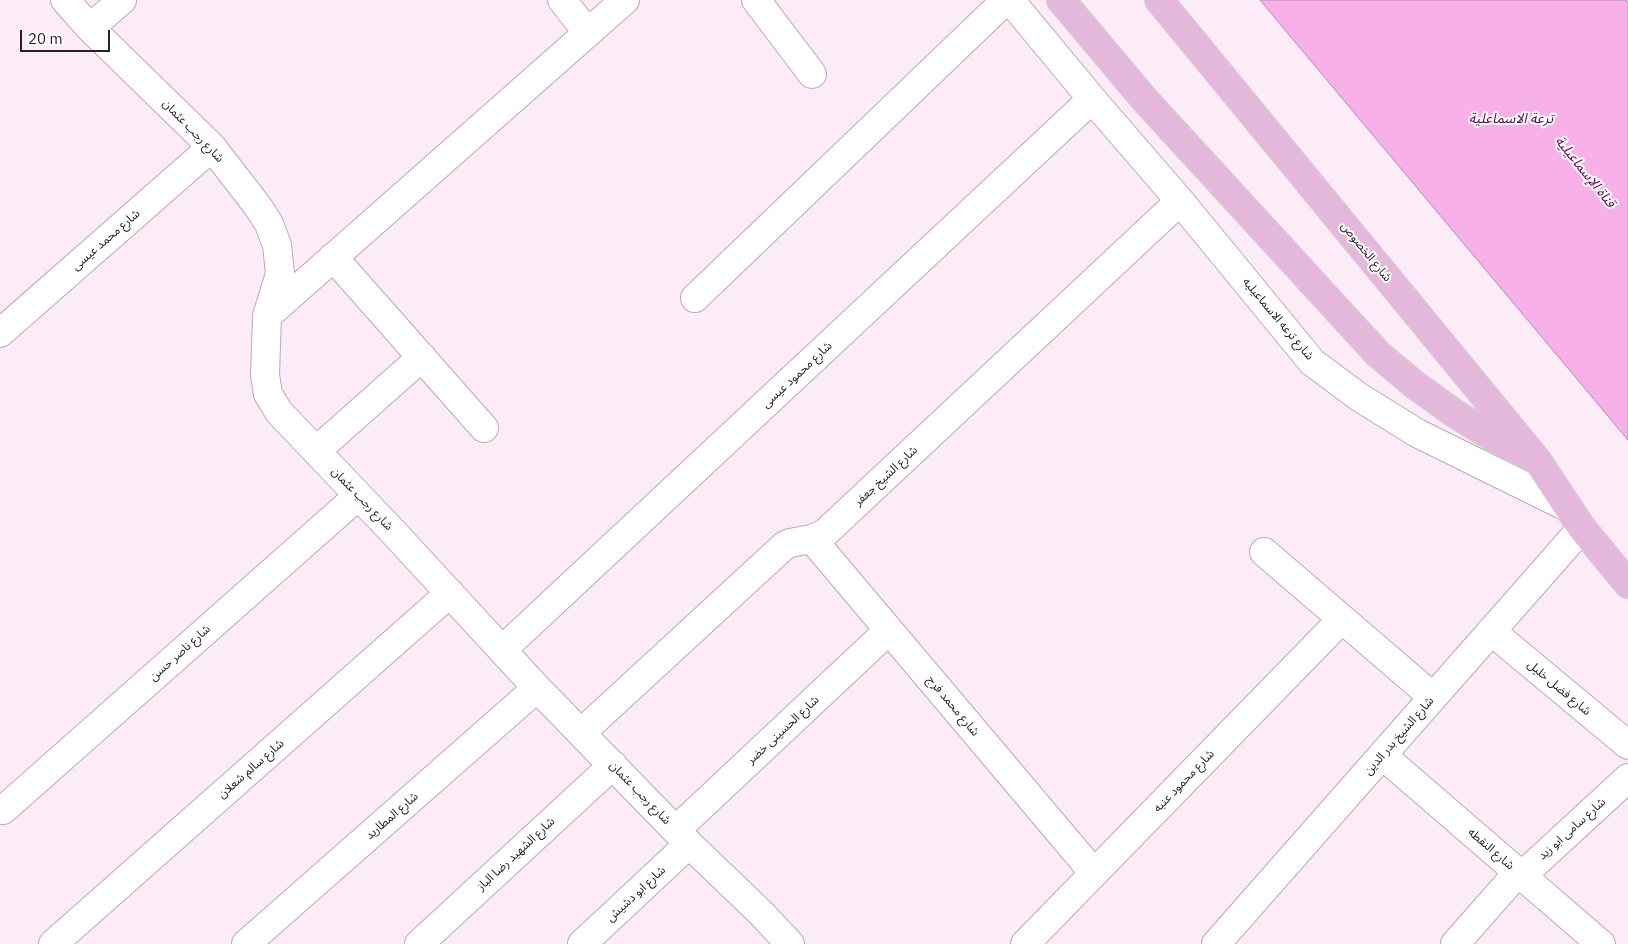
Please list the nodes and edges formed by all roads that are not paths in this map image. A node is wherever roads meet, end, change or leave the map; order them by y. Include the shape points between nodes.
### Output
1 (65, 0) edge
2 (122, 0) edge
3 (562, 0) edge
4 (625, 0) edge
5 (756, 0) edge
6 (1008, 0) edge
7 (1061, 0) edge
8 (1159, 0) edge
9 (90, 28) junction
10 (588, 33) junction
11 (812, 74) dead end
12 (1092, 100) junction
13 (212, 148) junction
14 (1180, 201) junction
15 (334, 257) junction
16 (695, 298) dead end
17 (267, 316) junction
18 (0, 333) edge
19 (422, 357) junction
20 (484, 428) dead end
21 (316, 451) junction
22 (1537, 460) junction
23 (358, 496) junction
24 (1575, 518) junction
25 (812, 539) junction
26 (1264, 552) dead end
27 (1628, 584) edge
28 (450, 593) junction
29 (1342, 619) junction
30 (889, 630) junction
31 (1491, 631) junction
32 (502, 650) junction
33 (537, 688) junction
34 (1433, 697) junction
35 (581, 733) junction
36 (1628, 745) edge
37 (1382, 755) junction
38 (613, 765) junction
39 (1628, 778) edge
40 (3, 810) dead end
41 (683, 837) junction
42 (1094, 873) junction
43 (1519, 873) junction
44 (53, 944) edge
45 (246, 944) edge
46 (419, 944) edge
47 (582, 944) edge
48 (790, 944) edge
49 (1025, 944) edge
50 (1216, 944) edge
51 (1455, 944) edge
52 (1601, 944) edge

1 - 9 street, شارع رجب عثمان
2 - 9 street
3 - 10 street
4 - 10 street
5 - 11 street
6 - 12 street, شارع ترعه الاسماعيليه
6 - 16 street
7 - 22 main road via 1145,100 1378,354 1454,413
8 - 22 main road, شارع الخصوص
9 - 13 street, شارع رجب عثمان
10 - 15 street
12 - 14 street, شارع ترعه الاسماعيليه
12 - 32 street, شارع محمود عيسى
13 - 17 street, شارع رجب عثمان via 259,208 277,245 280,274
13 - 18 street, شارع محمد عيسى
14 - 24 street, شارع ترعه الاسماعيليه via 1312,362 1417,433
14 - 25 street, شارع الشيخ جعفر via 825,533
15 - 17 street
15 - 19 street
17 - 21 street, شارع رجب عثمان via 268,394 279,412
19 - 20 street
19 - 21 street
21 - 23 street, شارع رجب عثمان
22 - 24 main road, شارع الخصوص
23 - 28 street, شارع رجب عثمان
23 - 40 street, شارع ناصر حسن
24 - 27 main road, شارع ترعه الاسماعيليه
24 - 31 street, شارع الشيخ بدر الدين
25 - 30 street, شارع محمد فرج
25 - 35 street, شارع الشيخ جعفر via 784,546
26 - 29 street
28 - 32 street, شارع رجب عثمان
28 - 44 street, شارع سالم شعلان
29 - 34 street
29 - 42 street, شارع محمود عنبه
30 - 41 street, شارع الحسينى خضر
30 - 42 street, شارع محمد فرج
31 - 34 street, شارع الشيخ بدر الدين
31 - 36 street, شارع فضل خليل
32 - 33 street, شارع رجب عثمان
33 - 35 street, شارع رجب عثمان
33 - 45 street, شارع المطاريد
34 - 37 street, شارع الشيخ بدر الدين
35 - 38 street, شارع رجب عثمان
37 - 43 street, شارع النقطه
37 - 50 street, شارع الشيخ بدر الدين
38 - 41 street, شارع رجب عثمان
38 - 46 street, شارع الشهيد رضا الباز
39 - 43 street, شارع سامى ابو زيد via 1527,871
41 - 47 street, شارع ابو دشيش
41 - 48 street, شارع رجب عثمان
42 - 49 street, شارع محمود عنبه
43 - 51 street, شارع سامى ابو زيد
43 - 52 street, شارع النقطه

